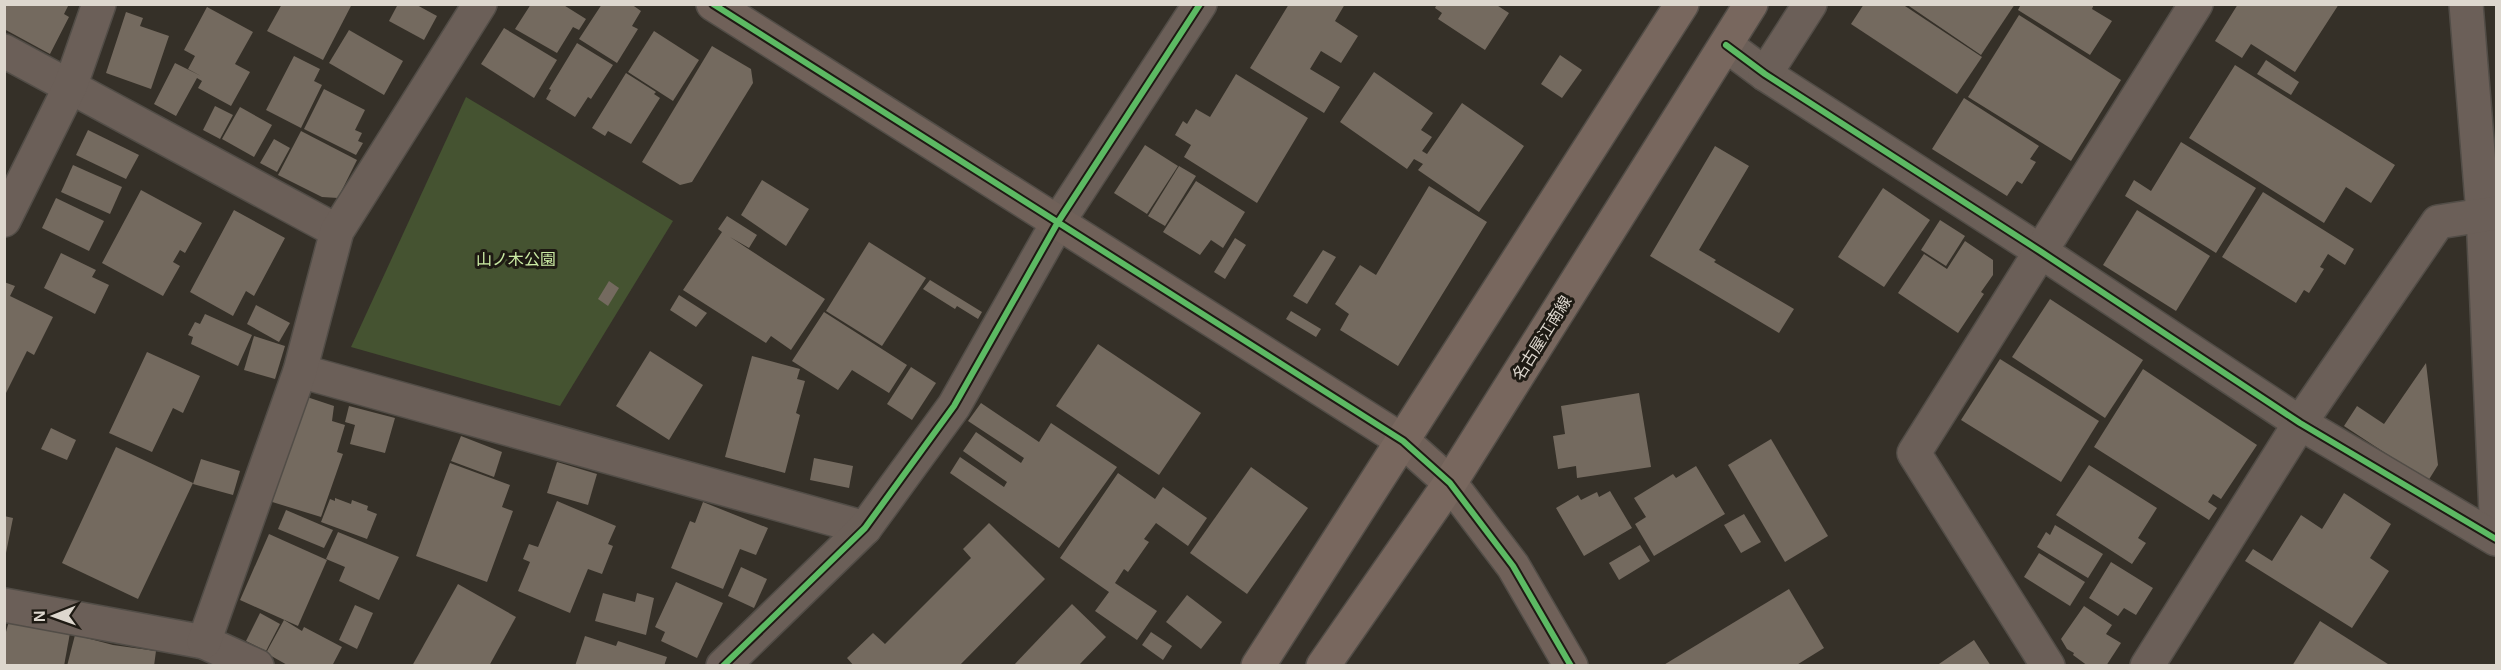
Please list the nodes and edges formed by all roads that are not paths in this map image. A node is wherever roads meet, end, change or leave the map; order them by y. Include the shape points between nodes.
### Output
1 (99, 4) edge
2 (480, 4) edge
3 (713, 4) edge
4 (1200, 4) edge
5 (1751, 4) edge
6 (1810, 4) edge
7 (2196, 4) edge
8 (2466, 4) edge
9 (1671, 8) edge
10 (1726, 45) junction
11 (4, 51) edge
12 (1765, 74) junction
13 (70, 87) junction
14 (2490, 214) edge
15 (4, 220) edge
16 (1058, 222) junction
17 (337, 231) junction
18 (2040, 250) junction
19 (300, 370) junction
20 (2300, 423) junction
21 (1403, 441) junction
22 (1450, 483) junction
23 (2496, 513) edge
24 (865, 528) junction
25 (2496, 539) edge
26 (4, 605) edge
27 (204, 642) junction
28 (257, 666) edge
29 (723, 666) edge
30 (1258, 666) edge
31 (1323, 666) edge
32 (1572, 666) edge
33 (2048, 666) edge
34 (2147, 666) edge

1 - 13 street
2 - 17 street
3 - 16 street
4 - 16 street
5 - 10 main road, 名古屋江南線
6 - 12 street
7 - 18 street
8 - 14 street
9 - 21 main road
10 - 12 street
10 - 22 main road, 名古屋江南線
11 - 13 street
12 - 18 street
13 - 15 street
13 - 17 street
14 - 20 street via 2438,222
14 - 23 street
16 - 21 street
16 - 24 street via 954,406
17 - 19 street
18 - 20 street
18 - 33 street via 1914,453
19 - 24 street
19 - 27 street
20 - 25 street
20 - 34 street
21 - 22 street
21 - 30 main road
22 - 31 main road, 名古屋江南線
22 - 32 street via 1513,566
24 - 29 street
26 - 27 street
27 - 28 street

